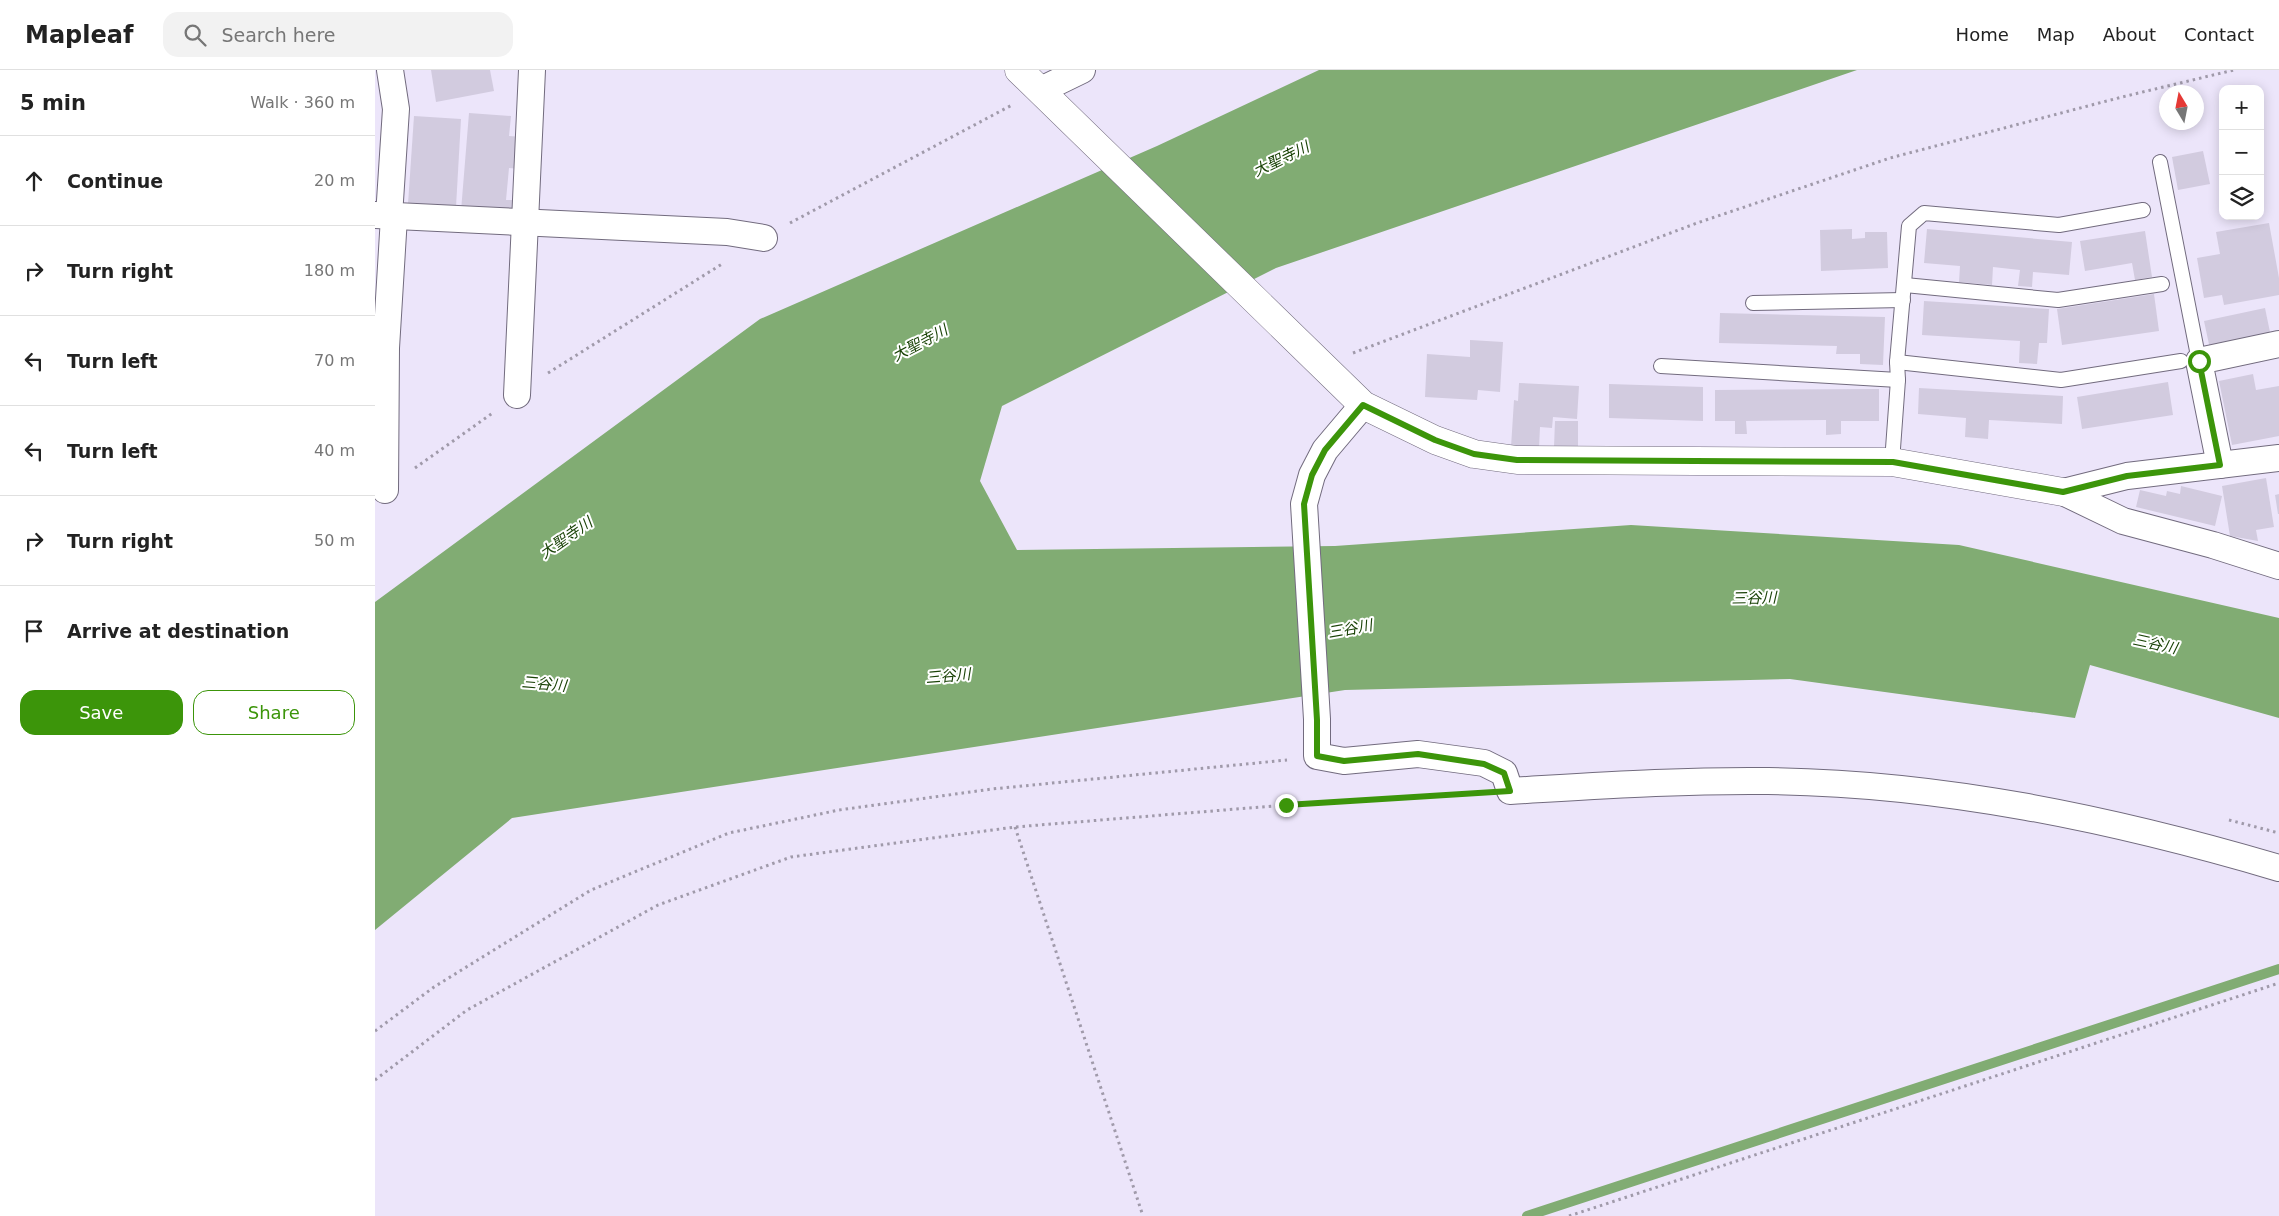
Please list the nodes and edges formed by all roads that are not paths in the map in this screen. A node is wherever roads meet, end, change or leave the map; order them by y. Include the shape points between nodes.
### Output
1 (390, 70) edge
2 (532, 70) edge
3 (1019, 70) edge
4 (1082, 70) edge
5 (1041, 90) junction
6 (2160, 162) dead end
7 (2143, 210) dead end
8 (386, 216) edge
9 (525, 222) junction
10 (764, 238) road end
11 (2162, 284) dead end
12 (1905, 285) junction
13 (1903, 300) junction
14 (1753, 303) dead end
15 (2279, 344) edge
16 (2190, 361) junction
17 (1897, 362) junction
18 (1661, 366) dead end
19 (1898, 380) junction
20 (517, 395) road end
21 (1363, 405) junction
22 (2279, 458) edge
23 (1893, 462) junction
24 (2220, 465) junction
25 (385, 490) road end
26 (2063, 492) junction
27 (2279, 566) edge
28 (2279, 868) edge

1 - 8 street via 396,109
2 - 9 street
3 - 5 street
4 - 5 street
5 - 21 street
6 - 16 lane
7 - 12 lane via 2059,225 1924,213 1909,226
8 - 9 street
8 - 25 street
9 - 10 street via 727,232
9 - 20 street
11 - 12 lane via 2058,300
12 - 13 lane
13 - 14 lane
13 - 17 lane
15 - 16 street
16 - 17 lane via 2061,380
16 - 24 street
17 - 19 lane
18 - 19 lane
19 - 23 lane
21 - 23 street via 1435,440 1466,451 1517,460
21 - 28 street via 1325,450 1312,475 1304,504 1317,756 1344,761 1418,754 1484,764 1504,773 1510,791 1769,781 1958,796 2050,810 2132,828
22 - 24 street
23 - 26 street
24 - 26 street via 2127,476
26 - 27 street via 2123,521

